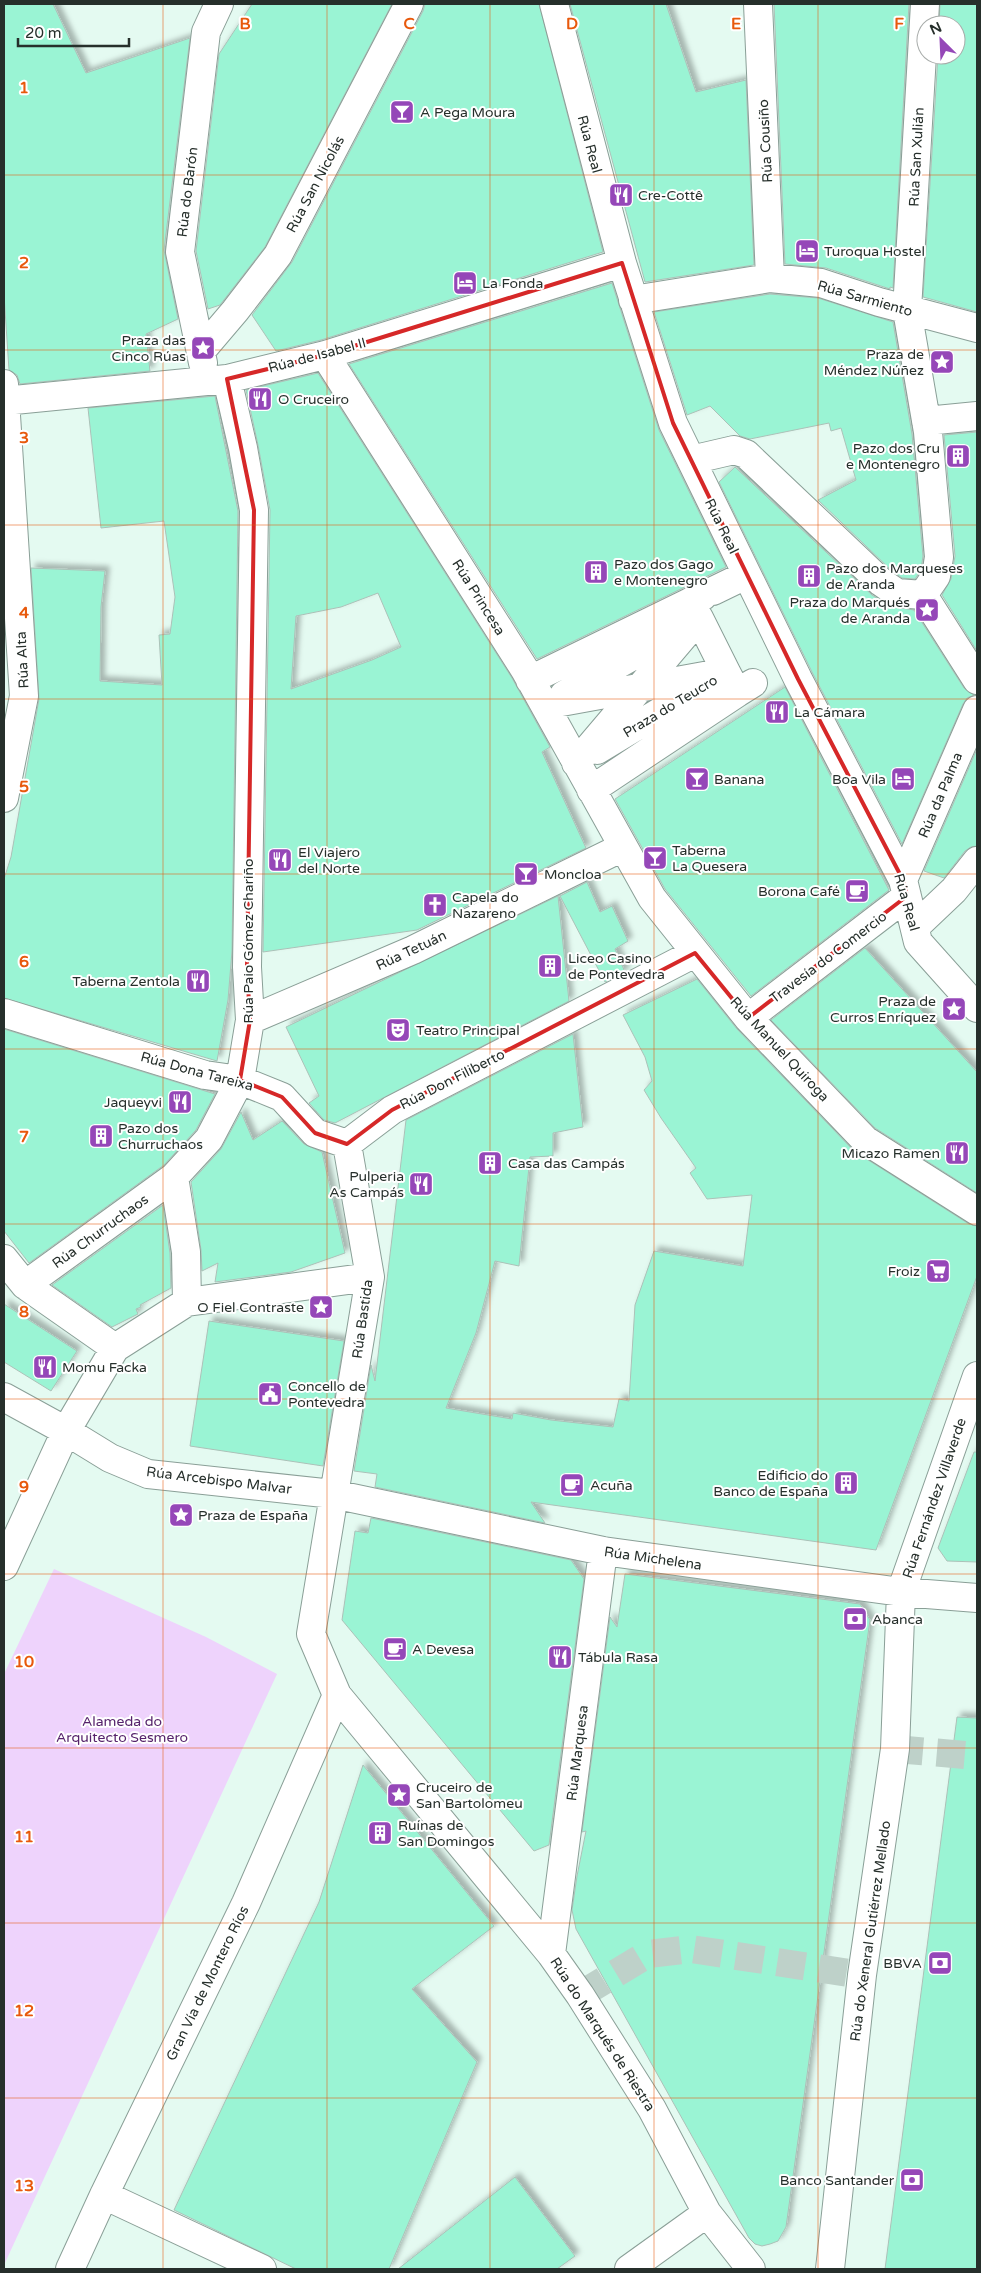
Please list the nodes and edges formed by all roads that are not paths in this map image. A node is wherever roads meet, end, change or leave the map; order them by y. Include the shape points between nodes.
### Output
1 (219, 4) edge
2 (410, 4) edge
3 (554, 4) edge
4 (758, 4) edge
5 (925, 4) edge
6 (622, 264) junction
7 (770, 278) junction
8 (633, 300) junction
9 (907, 310) junction
10 (977, 328) edge
11 (201, 351) junction
12 (325, 354) junction
13 (217, 381) junction
14 (4, 396) edge
15 (977, 416) edge
16 (926, 421) junction
17 (691, 460) junction
18 (746, 574) junction
19 (923, 595) junction
20 (701, 602) junction
21 (788, 659) junction
22 (530, 680) junction
23 (977, 680) edge
24 (745, 681) junction
25 (640, 688) junction
26 (545, 705) junction
27 (977, 710) edge
28 (576, 763) junction
29 (591, 790) junction
30 (4, 798) edge
31 (623, 847) junction
32 (977, 861) edge
33 (905, 888) junction
34 (915, 927) junction
35 (695, 953) junction
36 (977, 1008) edge
37 (4, 1013) edge
38 (748, 1018) junction
39 (250, 1020) junction
40 (240, 1080) junction
41 (347, 1144) junction
42 (174, 1177) junction
43 (977, 1211) edge
44 (4, 1259) edge
45 (370, 1277) junction
46 (25, 1285) junction
47 (187, 1302) junction
48 (115, 1348) junction
49 (977, 1376) edge
50 (4, 1397) edge
51 (66, 1431) junction
52 (333, 1494) junction
53 (603, 1551) junction
54 (4, 1566) edge
55 (901, 1592) junction
56 (977, 1598) edge
57 (337, 1695) junction
58 (551, 1954) junction
59 (104, 2195) junction
60 (707, 2213) junction
61 (70, 2269) edge
62 (262, 2269) edge
63 (629, 2269) edge
64 (751, 2269) edge
65 (830, 2269) edge

1 - 11 street, Rúa do Barón via 206,32 180,252
2 - 11 street, Rúa San Nicolás via 278,255
3 - 6 street, Rúa Real
4 - 7 street, Rúa Cousiño
5 - 9 street, Rúa San Xulián
6 - 8 street, Rúa Real
6 - 12 street, Rúa de Isabel II
7 - 8 street, Rúa Sarmiento
7 - 9 street, Rúa Sarmiento via 821,283
8 - 17 street, Rúa Real via 673,423
9 - 10 street, Rúa Sarmiento
9 - 16 street, Rúa San Xulián
11 - 13 street, Rúa do Barón
12 - 13 street, Rúa de Isabel II
12 - 22 street, Rúa Princesa
13 - 14 street, Rúa de Isabel II
13 - 39 street, Rúa Paio Gómez Chariño via 243,448 254,510 247,967
14 - 30 street, Rúa Alta via 24,696
15 - 16 street
16 - 19 street, Rúa San Xulián via 939,557 936,576
17 - 18 street, Rúa Real
17 - 19 street via 734,450 746,454 881,582 898,594
18 - 20 street
18 - 21 street, Rúa Real
19 - 23 street
20 - 22 street
20 - 24 street
20 - 25 street
20 - 26 street
21 - 24 street, Praza do Teucro
21 - 33 street, Rúa Real
22 - 26 street, Rúa Princesa
24 - 25 street
24 - 28 street, Praza do Teucro
24 - 29 street
25 - 26 street
25 - 28 street
26 - 28 street, Rúa Princesa
27 - 33 street, Rúa da Palma
28 - 29 street, Rúa Princesa
29 - 31 street, Rúa Princesa
31 - 35 street, Rúa Manuel Quiroga via 652,898
31 - 39 street, Rúa Tetuán via 413,950
32 - 34 street via 954,890
33 - 34 street, Rúa Real
33 - 38 street, Travesía do Comercio
34 - 36 street, Rúa Real via 918,942
35 - 38 street, Rúa Manuel Quiroga
35 - 41 street, Rúa Don Filiberto via 392,1110
37 - 40 street, Rúa Dona Tareixa via 206,1075
38 - 43 street, Rúa Manuel Quiroga via 865,1140
39 - 40 street, Rúa Paio Gómez Chariño
40 - 41 street, Rúa Dona Tareixa via 282,1097 315,1133
40 - 42 street, Rúa Paio Gómez Chariño via 209,1139
41 - 45 street, Rúa Bastida
42 - 46 street, Rúa Churruchaos
42 - 47 street via 186,1252
44 - 46 street
45 - 47 street
45 - 52 street, Rúa Bastida
46 - 48 street
47 - 48 street
48 - 51 street
49 - 55 street, Rúa Fernández Villaverde
50 - 51 street, Rúa Arcebispo Malvar
51 - 52 street, Rúa Arcebispo Malvar via 110,1458 148,1474
51 - 54 street
52 - 53 street, Rúa Michelena
52 - 57 street, Rúa do Marqués de Riestra via 311,1634
53 - 55 street, Rúa Michelena
53 - 58 street, Rúa Marquesa
55 - 56 street, Rúa Michelena
55 - 65 street, Rúa do Xeneral Gutiérrez Mellado via 895,1749 862,1975
57 - 58 street, Rúa do Marqués de Riestra
57 - 59 street, Gran Vía de Montero Ríos via 246,1903
58 - 60 street, Rúa do Marqués de Riestra via 652,2108
59 - 61 street, Gran Vía de Montero Ríos
59 - 62 street
60 - 63 street
60 - 64 street, Rúa do Marqués de Riestra

